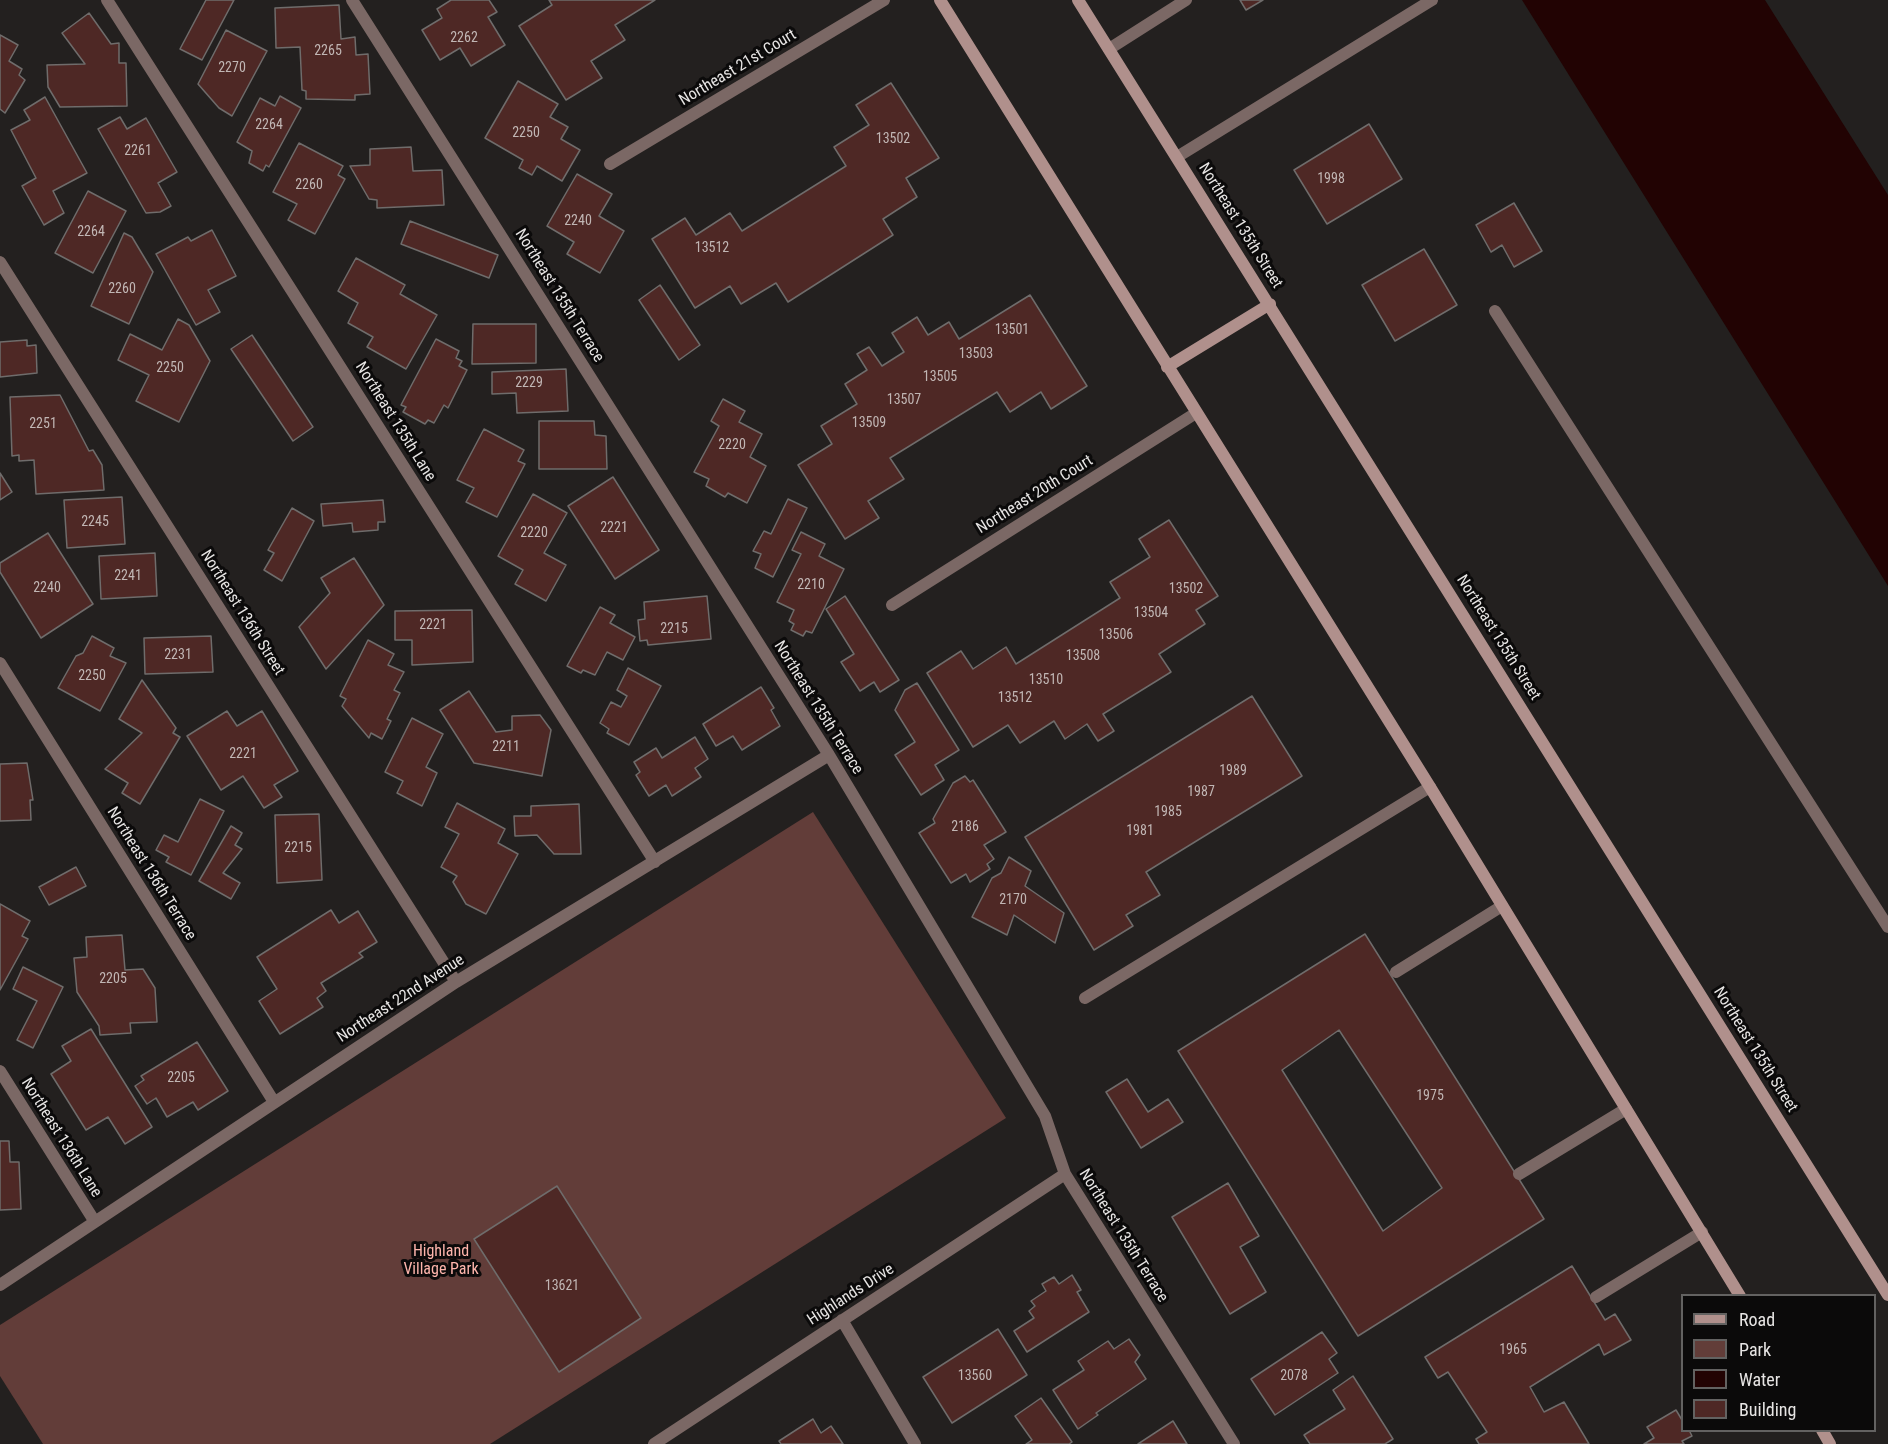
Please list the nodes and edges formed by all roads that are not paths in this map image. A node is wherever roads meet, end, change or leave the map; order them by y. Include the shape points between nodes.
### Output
1 (107, 0) edge
2 (352, 0) edge
3 (884, 0) edge
4 (940, 0) edge
5 (1078, 0) edge
6 (1186, 0) edge
7 (1432, 0) edge
8 (1109, 50) junction
9 (1177, 157) junction
10 (610, 164) dead end
11 (0, 261) edge
12 (1270, 304) junction
13 (1496, 311) dead end
14 (1167, 367) junction
15 (1196, 413) junction
16 (892, 605) dead end
17 (0, 663) edge
18 (829, 755) junction
19 (1430, 787) junction
20 (655, 862) junction
21 (1502, 906) junction
22 (1888, 927) edge
23 (1396, 972) dead end
24 (456, 982) junction
25 (1085, 998) dead end
26 (0, 1071) edge
27 (274, 1102) junction
28 (1626, 1109) junction
29 (1065, 1174) junction
30 (1519, 1174) dead end
31 (95, 1222) junction
32 (1702, 1232) junction
33 (0, 1285) edge
34 (1739, 1294) edge
35 (1888, 1295) edge
36 (1596, 1297) dead end
37 (842, 1320) junction
38 (654, 1444) edge
39 (915, 1444) edge
40 (1234, 1444) edge

1 - 20 street, Northeast 135th Lane
2 - 18 street, Northeast 135th Terrace
3 - 10 street, Northeast 21st Court
4 - 14 street
5 - 8 street, Northeast 135th Street
6 - 8 street
7 - 9 street
8 - 9 street, Northeast 135th Street
9 - 12 street, Northeast 135th Street
11 - 24 street, Northeast 136th Street
12 - 14 street
12 - 35 street, Northeast 135th Street
13 - 22 street
14 - 15 street
15 - 16 street, Northeast 20th Court
15 - 19 street
17 - 27 street, Northeast 136th Terrace
18 - 20 street, Northeast 22nd Avenue
18 - 29 street, Northeast 135th Terrace via 1045,1116
19 - 21 street
19 - 25 street
20 - 24 street, Northeast 22nd Avenue
21 - 23 street
21 - 28 street
24 - 27 street, Northeast 22nd Avenue
26 - 31 street, Northeast 136th Lane
27 - 31 street, Northeast 22nd Avenue
28 - 30 street
28 - 32 street
29 - 37 street, Highlands Drive
29 - 40 street, Northeast 135th Terrace
31 - 33 street, Northeast 22nd Avenue
32 - 34 street
32 - 36 street
37 - 38 street, Highlands Drive
37 - 39 street

